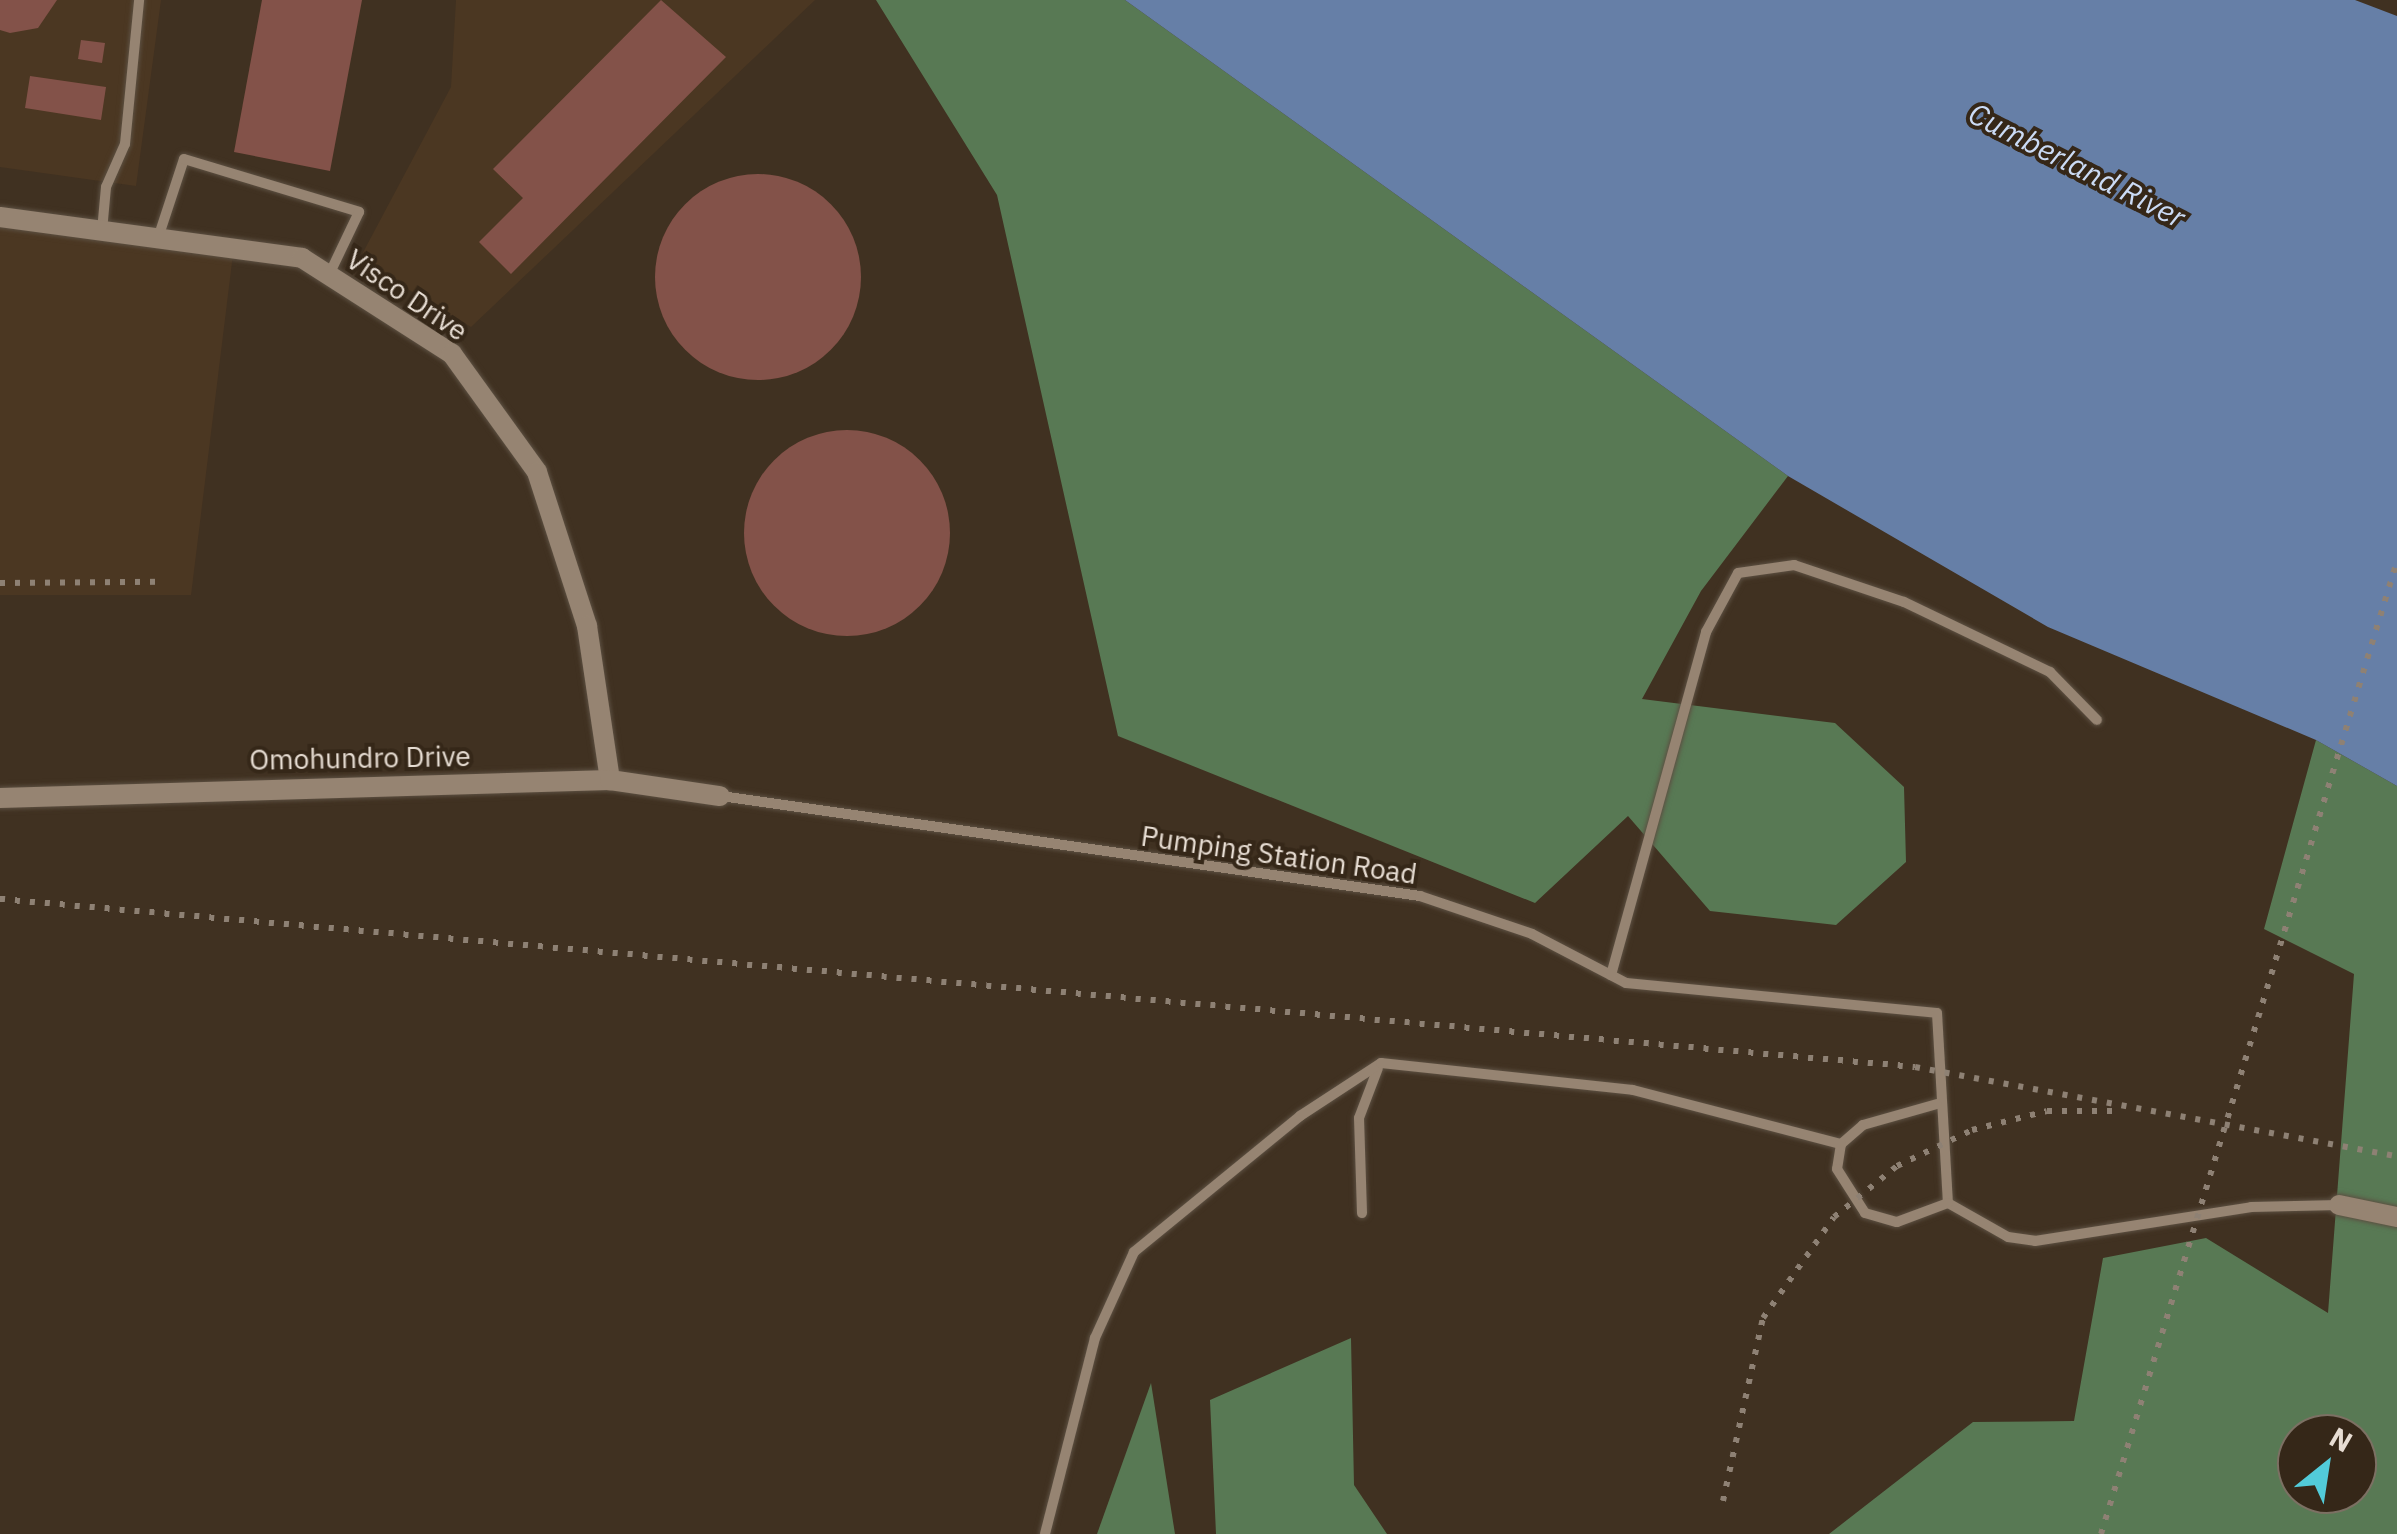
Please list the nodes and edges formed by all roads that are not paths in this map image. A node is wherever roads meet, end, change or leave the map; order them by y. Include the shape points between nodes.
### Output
1 (139, 0) edge
2 (0, 217) edge
3 (102, 230) junction
4 (158, 238) junction
5 (329, 275) junction
6 (2097, 720) dead end
7 (610, 780) junction
8 (720, 796) joint
9 (0, 798) edge
10 (1611, 975) junction
11 (1380, 1063) junction
12 (1937, 1104) junction
13 (1841, 1144) junction
14 (1948, 1203) junction
15 (2339, 1204) joint
16 (1362, 1214) dead end
17 (2397, 1217) edge
18 (1045, 1534) edge

1 - 3 lane via 125,144
2 - 3 street, Visco Drive
3 - 4 street, Visco Drive
4 - 5 street, Visco Drive via 302,258
4 - 5 lane via 184,159 359,212
5 - 7 street, Visco Drive via 452,354 536,472 587,626
6 - 10 lane via 2050,672 1904,602 1794,565 1738,572 1706,632
7 - 8 street, Omohundro Drive
7 - 9 street, Omohundro Drive
8 - 10 lane, Pumping Station Road via 1420,896 1532,934
10 - 12 lane, Pumping Station Road via 1937,1013
11 - 13 lane via 1633,1090
11 - 16 lane via 1359,1118
11 - 18 lane via 1134,1252 1095,1338
12 - 13 lane via 1862,1125
12 - 14 lane
13 - 14 lane via 1844,1188 1865,1213 1897,1222
14 - 15 lane via 1970,1222 2035,1242 2251,1207
15 - 17 street

